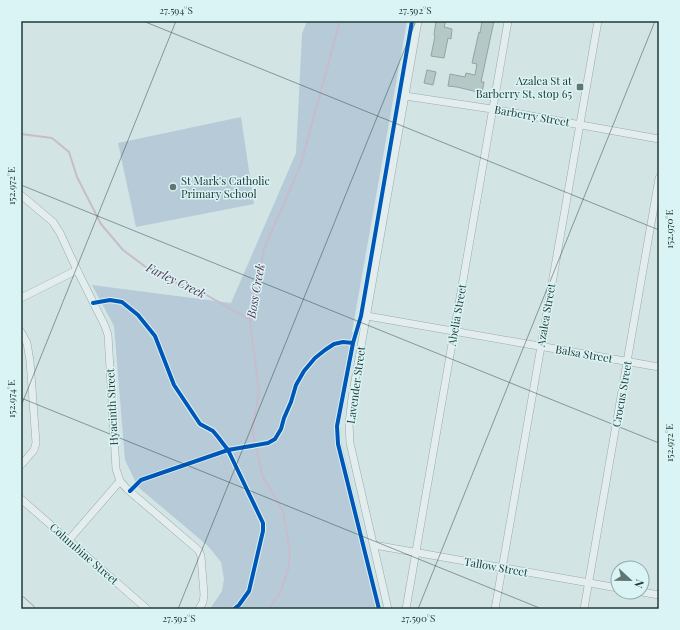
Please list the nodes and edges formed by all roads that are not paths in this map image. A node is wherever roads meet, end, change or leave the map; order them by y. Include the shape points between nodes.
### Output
1 (418, 21) edge
2 (508, 21) edge
3 (598, 21) edge
4 (405, 96) junction
5 (492, 110) junction
6 (580, 125) junction
7 (659, 138) edge
8 (659, 178) edge
9 (21, 195) edge
10 (77, 270) junction
11 (21, 298) edge
12 (367, 316) junction
13 (454, 331) junction
14 (21, 332) edge
15 (541, 347) junction
16 (627, 361) junction
17 (659, 367) edge
18 (21, 465) edge
19 (120, 481) junction
20 (21, 499) edge
21 (68, 541) junction
22 (374, 545) junction
23 (416, 553) junction
24 (503, 568) junction
25 (588, 583) junction
26 (610, 587) edge
27 (21, 601) edge
28 (390, 608) edge
29 (30, 609) edge
30 (147, 609) edge
31 (199, 609) edge
32 (406, 609) edge
33 (495, 609) edge
34 (584, 609) edge

1 - 4 street, Lavender Street
2 - 5 street, Abelia Street
3 - 6 street, Azalea Street
4 - 5 street, Barberry Street
4 - 12 street, Lavender Street
5 - 6 street, Barberry Street
5 - 13 street, Abelia Street
6 - 7 street, Barberry Street
6 - 15 street, Azalea Street
8 - 16 street, Crocus Street
9 - 10 street, Hyacinth Street via 52,222
10 - 11 street
10 - 19 street, Hyacinth Street via 108,335 116,469
12 - 13 street, Balsa Street
12 - 22 street, Lavender Street via 349,423 350,444
13 - 15 street, Balsa Street
13 - 23 street, Abelia Street
14 - 18 street via 27,343 30,362 36,443 34,450
15 - 16 street, Balsa Street
15 - 24 street, Azalea Street
16 - 17 street, Balsa Street
16 - 25 street, Crocus Street
19 - 21 street
19 - 31 street via 199,551 204,595
20 - 21 street, Columbine Street
21 - 30 street, Columbine Street
22 - 23 street, Tallow Street
22 - 28 street, Lavender Street
23 - 24 street, Tallow Street
23 - 32 street, Abelia Street
24 - 25 street, Tallow Street
24 - 33 street, Azalea Street
25 - 26 street, Tallow Street
25 - 34 street, Crocus Street
27 - 29 main road

